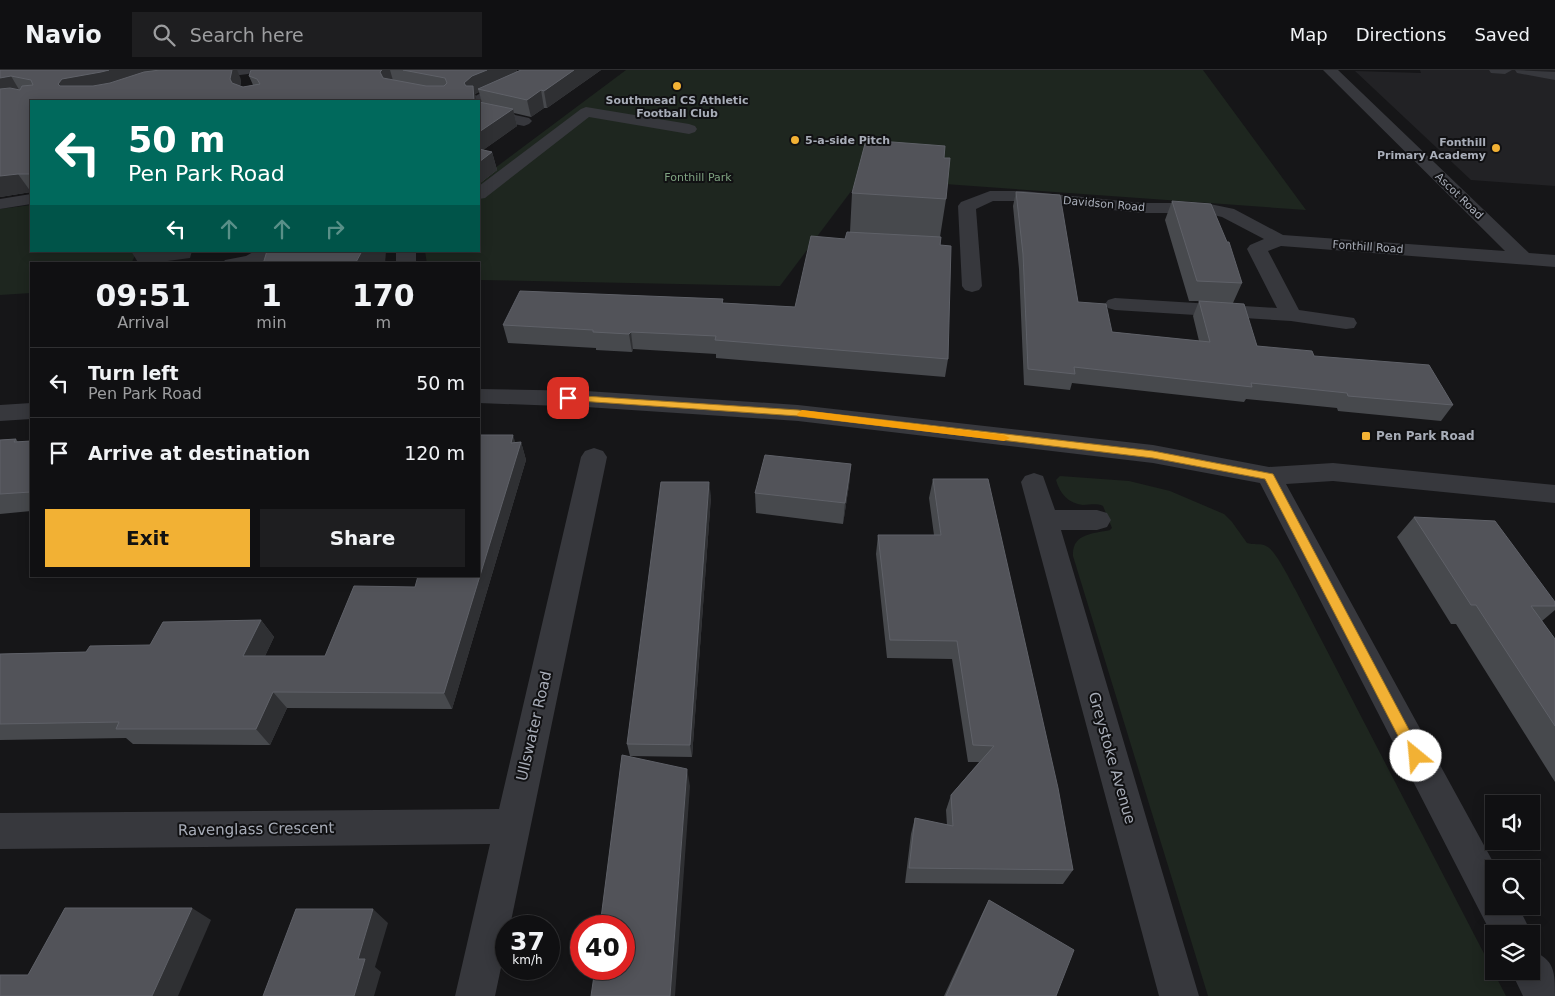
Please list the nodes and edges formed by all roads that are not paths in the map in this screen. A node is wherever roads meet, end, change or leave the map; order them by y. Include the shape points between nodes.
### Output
1 (528, 70) edge
2 (1330, 70) edge
3 (1496, 70) edge
4 (1505, 70) edge
5 (1522, 70) edge
6 (249, 74) edge
7 (1555, 76) edge
8 (190, 78) edge
9 (479, 100) edge
10 (480, 112) edge
11 (524, 121) edge
12 (689, 129) dead end
13 (480, 193) edge
14 (30, 199) edge
15 (0, 204) edge
16 (1279, 240) junction
17 (950, 248) edge
18 (970, 249) junction
19 (268, 252) edge
20 (1523, 258) junction
21 (1555, 261) edge
22 (245, 262) edge
23 (972, 286) dead end
24 (1115, 304) dead end
25 (1291, 315) junction
26 (1346, 323) dead end
27 (480, 396) edge
28 (30, 411) edge
29 (0, 413) edge
30 (594, 457) dead end
31 (1269, 476) junction
32 (1034, 482) dead end
33 (1555, 494) edge
34 (1045, 520) junction
35 (1097, 520) dead end
36 (512, 826) junction
37 (0, 831) edge
38 (1485, 884) edge
39 (1537, 980) edge
40 (475, 996) edge
41 (1179, 996) edge
42 (1546, 996) edge

1 - 9 street via 523,80 510,88 492,92
2 - 20 street, Ascot Road
3 - 4 street
5 - 7 street
6 - 8 street
10 - 11 street
12 - 13 street via 586,112
14 - 15 street
16 - 18 street, Davidson Road via 1228,213 1206,208 1142,208 1023,196 990,196 967,206
16 - 20 street, Fonthill Road
16 - 25 street, Fonthill Road via 1257,249
17 - 18 street
18 - 23 street, Davidson Road
19 - 22 street
20 - 21 street, Fonthill Road
24 - 25 street
25 - 26 street
27 - 31 street via 586,399 798,413 1153,454
28 - 29 street
30 - 36 street, Ullswater Road
31 - 33 street via 1333,472
31 - 38 street
32 - 34 street, Greystoke Avenue
34 - 35 street
34 - 41 street, Greystoke Avenue
36 - 37 street, Ravenglass Crescent
36 - 40 street, Ullswater Road
39 - 42 street

